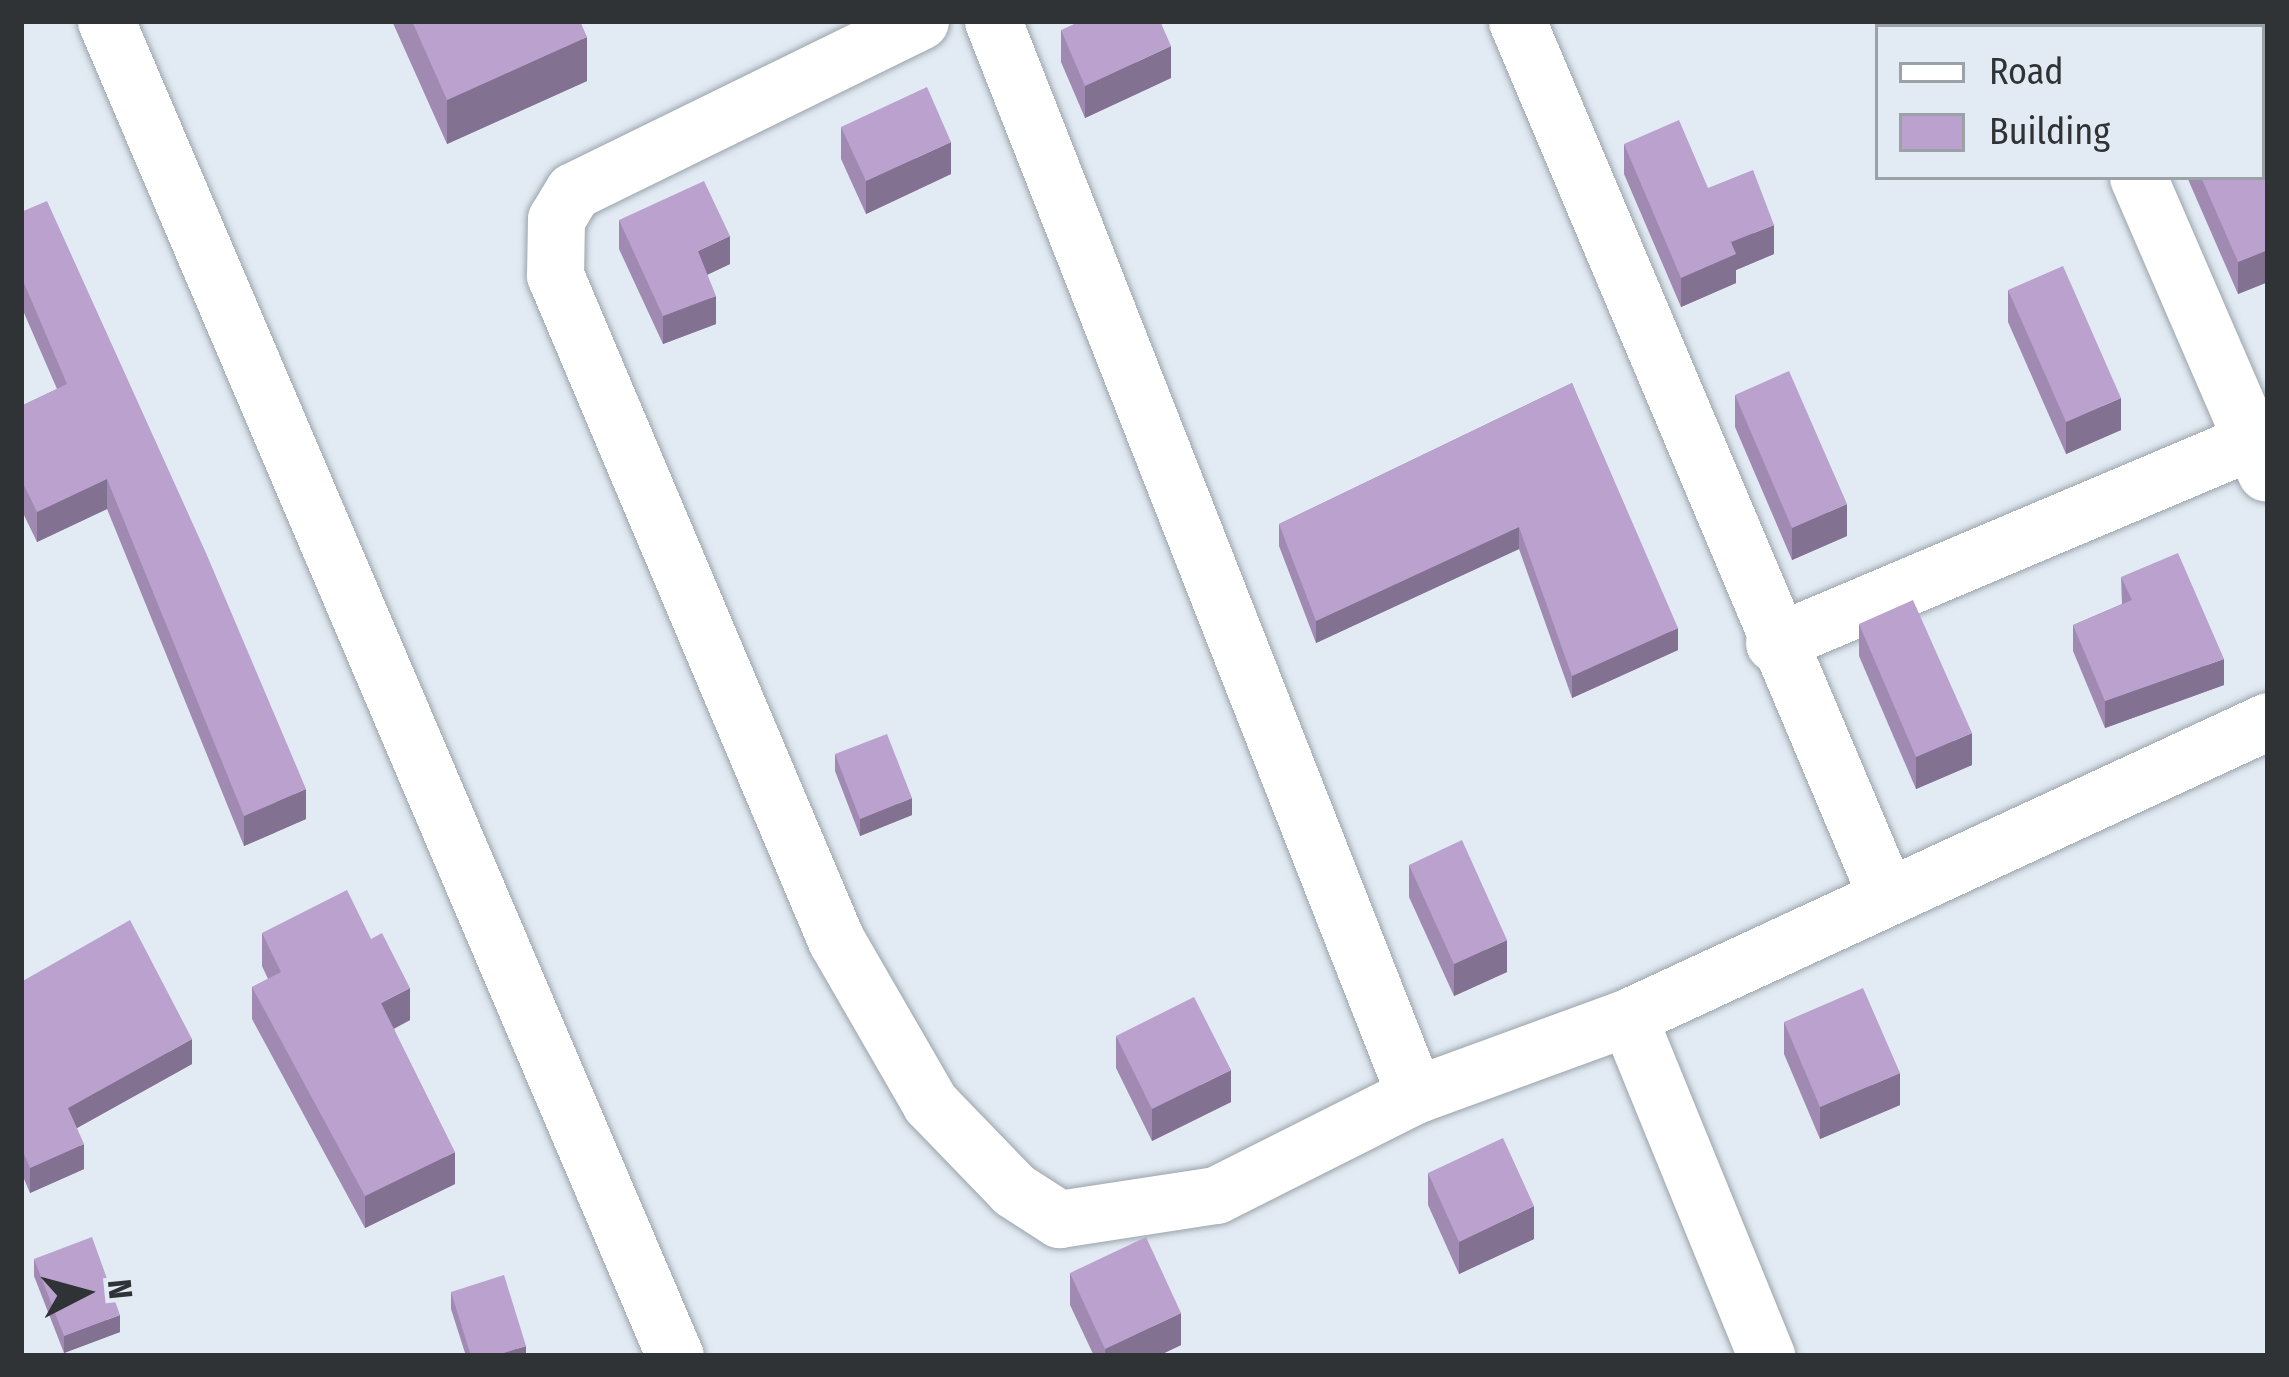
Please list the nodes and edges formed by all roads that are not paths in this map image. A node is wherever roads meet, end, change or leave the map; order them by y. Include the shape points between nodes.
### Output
1 (106, 21) edge
2 (920, 21) edge
3 (993, 21) edge
4 (1517, 21) edge
5 (2139, 180) edge
6 (2261, 459) edge
7 (1774, 643) junction
8 (2268, 721) edge
9 (1886, 897) junction
10 (1628, 1017) junction
11 (1415, 1095) junction
12 (675, 1356) edge
13 (1766, 1356) edge

1 - 12 street
2 - 11 street via 573,191 556,219 553,245 555,274 836,940 930,1103 1014,1190 1059,1219 1216,1195
3 - 11 street
4 - 7 street
5 - 6 street
6 - 7 street
7 - 9 street
8 - 9 street
9 - 10 street
10 - 11 street
10 - 13 street

